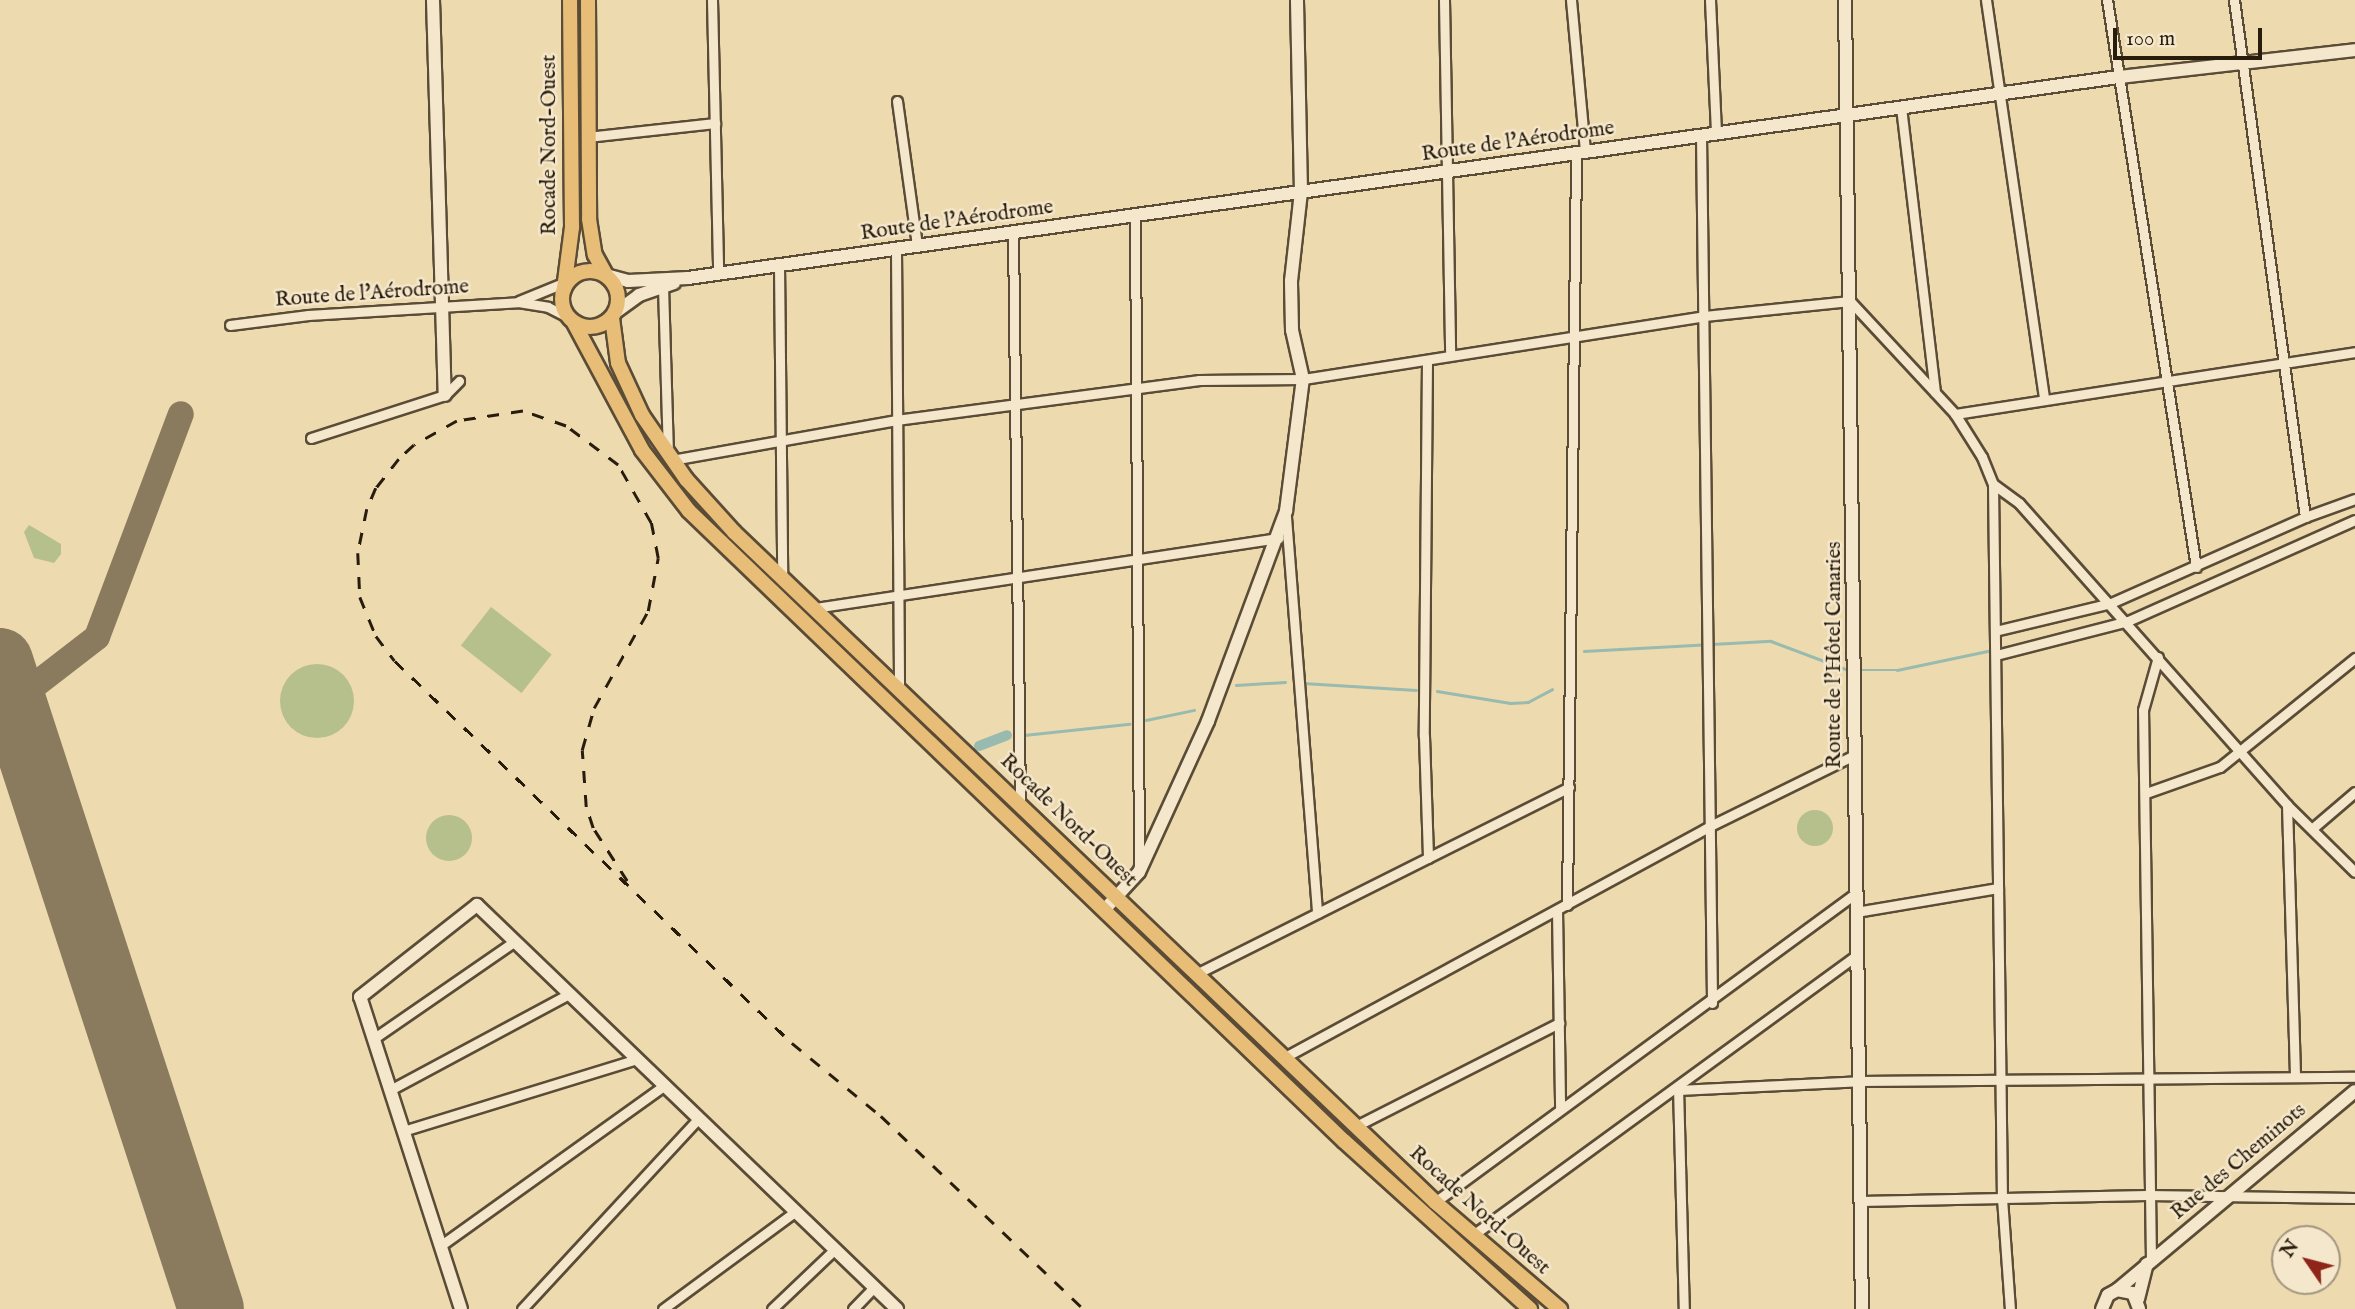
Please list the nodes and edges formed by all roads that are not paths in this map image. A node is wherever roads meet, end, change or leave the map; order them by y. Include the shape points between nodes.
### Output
1 (433, 0) edge
2 (572, 0) edge
3 (587, 0) edge
4 (712, 0) edge
5 (1297, 0) edge
6 (1444, 0) edge
7 (1571, 0) edge
8 (1710, 0) edge
9 (1845, 0) edge
10 (1986, 0) edge
11 (2107, 0) edge
12 (2234, 0) edge
13 (2355, 50) edge
14 (2242, 61) junction
15 (2119, 77) junction
16 (1999, 94) junction
17 (897, 101) dead end
18 (1901, 107) junction
19 (1846, 115) junction
20 (715, 123) junction
21 (1716, 133) junction
22 (1701, 135) junction
23 (587, 137) junction
24 (1581, 152) junction
25 (1447, 171) junction
26 (1301, 192) junction
27 (1135, 215) junction
28 (1013, 232) junction
29 (917, 246) junction
30 (897, 248) junction
31 (779, 265) junction
32 (718, 274) junction
33 (606, 275) junction
34 (688, 278) junction
35 (567, 283) junction
36 (663, 286) junction
37 (1850, 301) junction
38 (518, 302) junction
39 (443, 309) junction
40 (614, 315) junction
41 (1704, 316) junction
42 (571, 320) junction
43 (230, 325) dead end
44 (1575, 339) junction
45 (2355, 352) edge
46 (1450, 355) junction
47 (1427, 361) junction
48 (2281, 363) junction
49 (1303, 379) junction
50 (2167, 380) junction
51 (458, 381) dead end
52 (1135, 388) junction
53 (1935, 392) junction
54 (445, 395) junction
55 (2044, 398) junction
56 (1014, 407) junction
57 (1955, 414) junction
58 (896, 420) junction
59 (311, 438) dead end
60 (780, 438) junction
61 (670, 457) junction
62 (1993, 484) junction
63 (2355, 499) edge
64 (1286, 511) junction
65 (2305, 517) junction
66 (2355, 520) edge
67 (1279, 538) junction
68 (1137, 562) junction
69 (2196, 567) junction
70 (782, 576) junction
71 (1017, 579) junction
72 (898, 596) junction
73 (2111, 603) junction
74 (815, 608) junction
75 (2128, 621) junction
76 (1995, 631) junction
77 (1996, 655) junction
78 (2158, 657) junction
79 (2355, 658) edge
80 (899, 688) junction
81 (2239, 751) junction
82 (1854, 755) junction
83 (1569, 788) junction
84 (2355, 792) edge
85 (2146, 793) junction
86 (1020, 803) junction
87 (2287, 805) junction
88 (1710, 826) junction
89 (2314, 827) junction
90 (1428, 858) junction
91 (1139, 872) junction
92 (2355, 872) edge
93 (1998, 888) junction
94 (1856, 893) junction
95 (1117, 897) junction
96 (1567, 905) junction
97 (1105, 909) junction
98 (1557, 910) junction
99 (1856, 912) junction
100 (1317, 913) junction
101 (515, 941) junction
102 (1857, 955) junction
103 (1198, 972) junction
104 (569, 994) junction
105 (1712, 1003) junction
106 (1559, 1023) junction
107 (373, 1039) junction
108 (1285, 1058) junction
109 (638, 1059) junction
110 (2295, 1076) junction
111 (2355, 1077) edge
112 (2146, 1078) junction
113 (2000, 1080) junction
114 (1859, 1081) junction
115 (665, 1086) junction
116 (1678, 1087) junction
117 (390, 1090) junction
118 (2355, 1091) edge
119 (1560, 1107) junction
120 (699, 1118) junction
121 (1356, 1126) junction
122 (403, 1131) junction
123 (2147, 1195) junction
124 (2226, 1196) junction
125 (2002, 1198) junction
126 (2355, 1198) edge
127 (1860, 1201) junction
128 (1435, 1202) junction
129 (796, 1211) junction
130 (1473, 1235) junction
131 (440, 1246) junction
132 (835, 1248) junction
133 (2149, 1262) junction
134 (874, 1287) junction
135 (2117, 1290) junction
136 (2103, 1304) edge
137 (2141, 1305) edge
138 (461, 1309) edge
139 (522, 1309) edge
140 (663, 1309) edge
141 (772, 1309) edge
142 (853, 1309) edge
143 (897, 1309) edge
144 (1530, 1309) edge
145 (1560, 1309) edge
146 (1684, 1309) edge
147 (1861, 1309) edge
148 (2010, 1309) edge
149 (2093, 1309) edge

1 - 39 street
2 - 35 main road, Rocade Nord-Ouest via 572,227
3 - 23 main road, Rocade Nord-Ouest
4 - 20 street
5 - 26 street
6 - 25 street
7 - 24 street
8 - 21 street
9 - 19 street, Route de l'Hôtel Canaries
10 - 16 street
11 - 15 street
12 - 14 street
13 - 14 street, Route de l'Aérodrome
14 - 15 street, Route de l'Aérodrome
14 - 48 street
15 - 16 street, Route de l'Aérodrome
15 - 50 street
16 - 18 street, Route de l'Aérodrome
16 - 55 street
17 - 29 street
18 - 19 street, Route de l'Aérodrome
18 - 53 street
19 - 21 street, Route de l'Aérodrome
19 - 37 street, Route de l'Hôtel Canaries
20 - 23 street
20 - 32 street
21 - 22 street, Route de l'Aérodrome
22 - 24 street, Route de l'Aérodrome
22 - 41 street
23 - 33 main road, Rocade Nord-Ouest via 590,234
24 - 25 street, Route de l'Aérodrome
24 - 44 street
25 - 26 street, Route de l'Aérodrome
25 - 46 street
26 - 27 street, Route de l'Aérodrome
26 - 49 street via 1291,281 1292,330
27 - 28 street, Route de l'Aérodrome
27 - 52 street
28 - 29 street, Route de l'Aérodrome
28 - 56 street
29 - 30 street, Route de l'Aérodrome
30 - 31 street, Route de l'Aérodrome
30 - 58 street
31 - 32 street, Route de l'Aérodrome
31 - 60 street
32 - 34 street, Route de l'Aérodrome
33 - 34 street, Route de l'Aérodrome via 628,281
33 - 35 main road via 589,271
33 - 40 main road via 617,289
34 - 36 street, Route de l'Aérodrome
35 - 38 street, Route de l'Aérodrome
35 - 42 main road via 562,300
36 - 40 street, Route de l'Aérodrome via 639,295
36 - 61 street
37 - 41 street
37 - 53 street
37 - 82 street, Route de l'Hôtel Canaries
38 - 39 street, Route de l'Aérodrome
38 - 42 street, Route de l'Aérodrome via 548,307
39 - 43 street, Route de l'Aérodrome via 429,306 308,315
39 - 54 street
40 - 42 main road via 597,327
40 - 61 main road, Rocade Nord-Ouest via 622,375
41 - 44 street
41 - 88 street
42 - 97 main road, Rocade Nord-Ouest via 642,450 689,511
44 - 46 street
44 - 83 street
45 - 48 street
46 - 47 street
47 - 49 street
47 - 90 street via 1424,736
48 - 50 street
48 - 65 street
49 - 52 street via 1241,376
49 - 64 street
50 - 55 street
50 - 69 street
51 - 54 street
52 - 56 street
52 - 68 street
53 - 57 street
54 - 59 street
55 - 57 street
56 - 58 street
56 - 71 street
57 - 62 street
58 - 60 street
58 - 72 street
60 - 61 street
60 - 70 street
61 - 70 main road, Rocade Nord-Ouest via 715,512
62 - 73 street via 2019,503
62 - 76 street
63 - 65 street
64 - 67 street
64 - 100 street
65 - 69 street
66 - 75 street
67 - 68 street
67 - 91 street via 1231,666
68 - 71 street
68 - 91 street
69 - 73 street
70 - 74 main road, Rocade Nord-Ouest
71 - 72 street
71 - 86 street
72 - 74 street
72 - 80 street
73 - 75 street
73 - 76 street
74 - 80 main road, Rocade Nord-Ouest
75 - 77 street
75 - 78 street
76 - 77 street
77 - 93 street
78 - 81 street
78 - 85 street via 2143,710
79 - 81 street
80 - 86 main road, Rocade Nord-Ouest
81 - 85 street via 2194,779
81 - 87 street
82 - 88 street
82 - 94 street, Route de l'Hôtel Canaries
83 - 90 street
83 - 96 street
84 - 89 street
85 - 112 street
86 - 95 main road, Rocade Nord-Ouest
87 - 89 street
87 - 110 street
88 - 96 street
88 - 105 street
89 - 92 street
90 - 100 street
91 - 95 street
93 - 99 street
93 - 113 street
94 - 99 street, Route de l'Hôtel Canaries
94 - 105 street
95 - 97 street
95 - 103 main road, Rocade Nord-Ouest
96 - 98 street
97 - 144 main road, Rocade Nord-Ouest via 1345,1141
98 - 106 street
98 - 108 street
99 - 102 street, Route de l'Hôtel Canaries
100 - 103 street
101 - 104 street
101 - 107 street
101 - 107 street via 477,905 360,998
102 - 114 street, Route de l'Hôtel Canaries
102 - 116 street
103 - 108 main road, Rocade Nord-Ouest
104 - 109 street
104 - 117 street
105 - 119 street
106 - 119 street
106 - 121 street
107 - 117 street
108 - 121 main road, Rocade Nord-Ouest
109 - 115 street
109 - 122 street
110 - 111 street
110 - 112 street
112 - 113 street
112 - 123 street
113 - 114 street
113 - 125 street
114 - 116 street
114 - 127 street, Route de l'Hôtel Canaries
115 - 120 street
115 - 131 street
116 - 130 street
116 - 146 street
117 - 122 street
118 - 124 street, Rue des Cheminots
119 - 128 street
120 - 129 street
120 - 139 street
121 - 128 main road, Rocade Nord-Ouest
122 - 131 street
123 - 124 street
123 - 125 street
123 - 133 street
124 - 126 street
124 - 133 street, Rue des Cheminots
125 - 127 street
125 - 148 street
127 - 147 street, Route de l'Hôtel Canaries
128 - 130 main road, Rocade Nord-Ouest
129 - 132 street
129 - 140 street
130 - 145 main road, Rocade Nord-Ouest
131 - 138 street
132 - 134 street
132 - 141 street
133 - 135 street, Rue des Cheminots
133 - 137 street
134 - 142 street
134 - 143 street
135 - 136 street, Rue des Cheminots
135 - 137 street
136 - 149 street, Rue des Cheminots

